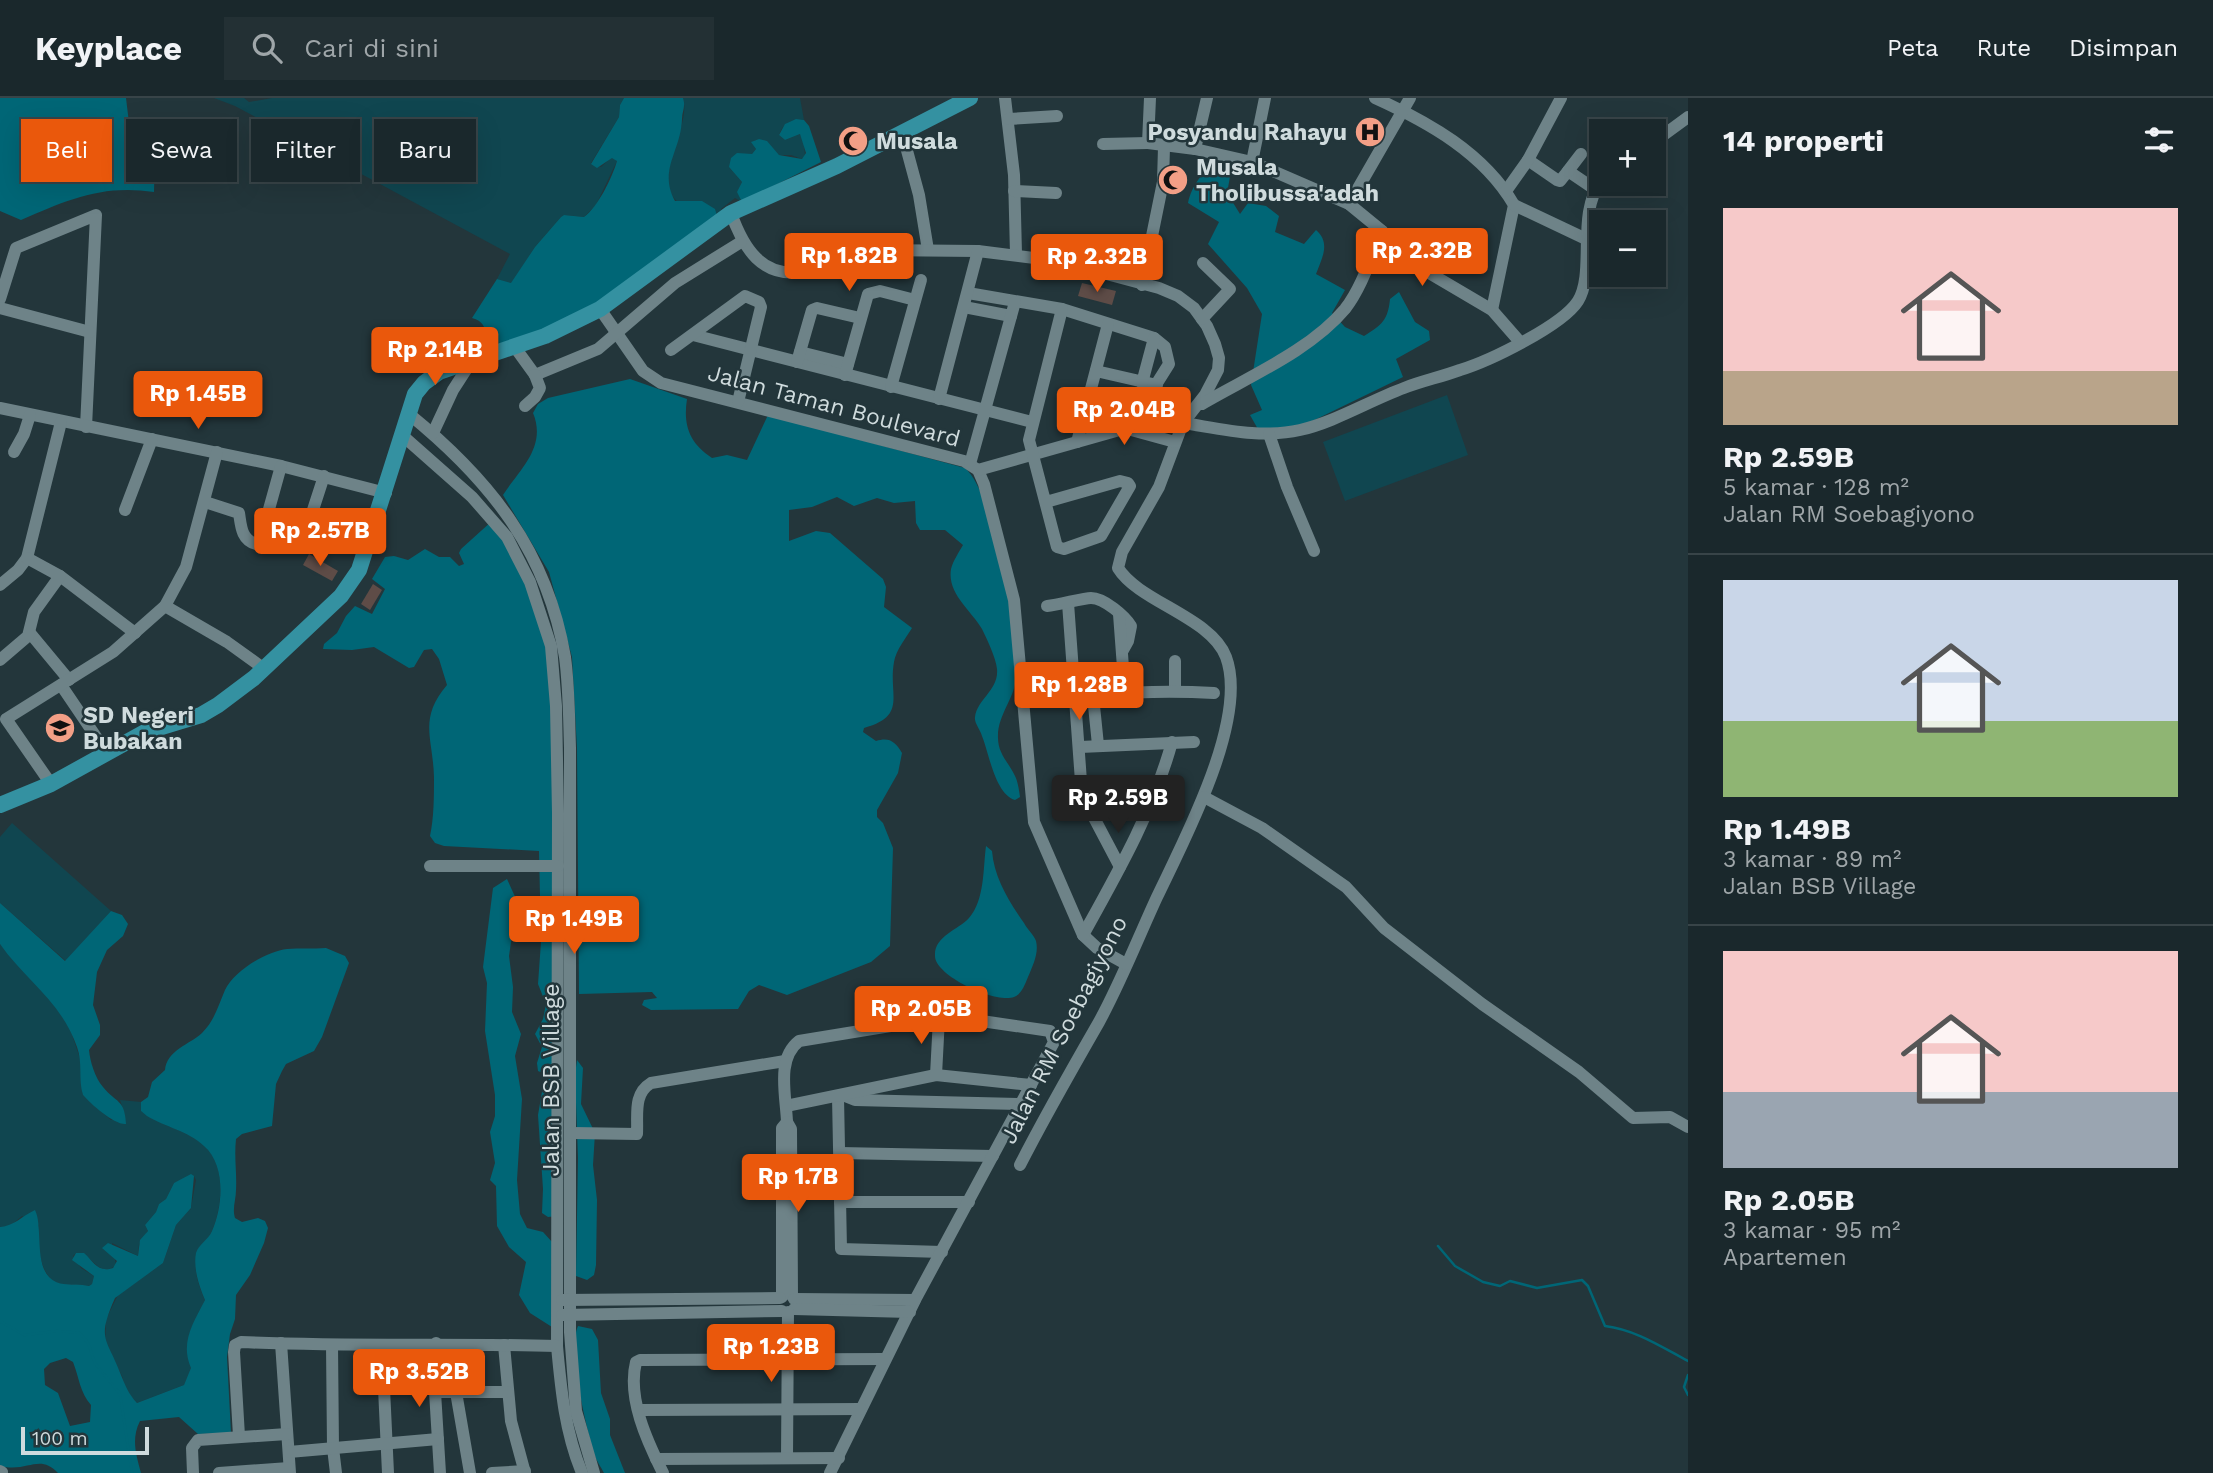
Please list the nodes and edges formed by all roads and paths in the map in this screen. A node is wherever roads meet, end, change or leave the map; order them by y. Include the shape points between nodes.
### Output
1 (970, 98) edge
2 (1005, 98) edge
3 (1150, 98) edge
4 (1207, 98) edge
5 (1265, 98) edge
6 (1375, 98) edge
7 (1410, 98) edge
8 (1561, 98) edge
9 (1402, 111) junction
10 (1058, 117) dead end
11 (1688, 117) edge
12 (1009, 120) junction
13 (902, 132) junction
14 (1666, 133) edge
15 (1148, 143) junction
16 (1102, 144) dead end
17 (1164, 147) junction
18 (1195, 149) junction
19 (1581, 154) dead end
20 (1528, 160) junction
21 (1252, 162) junction
22 (1568, 171) junction
23 (1589, 182) edge
24 (1014, 191) junction
25 (1506, 191) junction
26 (1056, 193) dead end
27 (1596, 196) edge
28 (1349, 204) junction
29 (1514, 205) junction
30 (731, 213) junction
31 (1382, 231) junction
32 (1586, 239) junction
33 (741, 242) junction
34 (928, 250) junction
35 (978, 251) junction
36 (1016, 254) junction
37 (660, 263) junction
38 (1203, 263) dead end
39 (921, 280) dead end
40 (675, 283) junction
41 (1142, 285) junction
42 (968, 293) junction
43 (0, 299) edge
44 (915, 300) junction
45 (1015, 302) junction
46 (964, 307) junction
47 (0, 308) edge
48 (600, 309) junction
49 (1062, 309) junction
50 (1492, 310) junction
51 (1011, 316) junction
52 (860, 318) junction
53 (1202, 319) junction
54 (1108, 324) junction
55 (90, 332) junction
56 (618, 335) junction
57 (693, 335) junction
58 (1154, 338) junction
59 (1520, 342) junction
60 (514, 346) junction
61 (671, 350) dead end
62 (750, 350) junction
63 (798, 357) junction
64 (473, 359) junction
65 (846, 369) junction
66 (1096, 371) junction
67 (535, 375) junction
68 (1142, 383) junction
69 (1157, 385) junction
70 (891, 387) junction
71 (939, 399) junction
72 (1147, 399) dead end
73 (738, 402) junction
74 (526, 406) dead end
75 (0, 408) edge
76 (1194, 408) junction
77 (985, 411) junction
78 (409, 414) junction
79 (30, 415) junction
80 (1084, 417) junction
81 (61, 422) junction
82 (1032, 422) junction
83 (1183, 423) junction
84 (86, 427) junction
85 (1123, 429) junction
86 (433, 433) junction
87 (1269, 434) junction
88 (402, 436) junction
89 (152, 439) junction
90 (1077, 442) junction
91 (1175, 442) junction
92 (14, 452) dead end
93 (217, 452) junction
94 (1032, 455) junction
95 (281, 466) junction
96 (974, 467) junction
97 (324, 476) junction
98 (1112, 483) junction
99 (386, 494) junction
100 (205, 502) junction
101 (1046, 502) junction
102 (1120, 506) junction
103 (125, 510) dead end
104 (313, 513) dead end
105 (327, 520) dead end
106 (371, 538) junction
107 (1314, 551) dead end
108 (27, 558) junction
109 (60, 576) junction
110 (0, 585) edge
111 (1068, 603) junction
112 (165, 606) junction
113 (1047, 606) dead end
114 (30, 633) junction
115 (135, 634) junction
116 (3, 652) edge
117 (1175, 661) dead end
118 (263, 668) junction
119 (65, 682) junction
120 (1175, 691) junction
121 (1214, 693) dead end
122 (1125, 694) junction
123 (1076, 695) junction
124 (1093, 696) junction
125 (1024, 702) junction
126 (3, 714) edge
127 (1172, 742) junction
128 (1195, 742) dead end
129 (1098, 745) junction
130 (1080, 747) junction
131 (107, 753) junction
132 (51, 784) junction
133 (1157, 791) junction
134 (1134, 793) junction
135 (1082, 795) junction
136 (1204, 797) junction
137 (0, 805) edge
138 (1144, 820) junction
139 (430, 866) dead end
140 (558, 866) junction
141 (1120, 867) junction
142 (1083, 935) junction
143 (1126, 964) junction
144 (939, 1018) junction
145 (785, 1061) junction
146 (936, 1075) junction
147 (1031, 1085) junction
148 (842, 1096) junction
149 (1021, 1104) junction
150 (786, 1106) junction
151 (1688, 1127) edge
152 (572, 1133) junction
153 (840, 1153) junction
154 (993, 1156) junction
155 (1020, 1165) dead end
156 (840, 1202) junction
157 (969, 1202) junction
158 (942, 1252) junction
159 (564, 1300) junction
160 (592, 1300) junction
161 (787, 1303) junction
162 (912, 1306) junction
163 (593, 1314) junction
164 (565, 1315) junction
165 (281, 1343) junction
166 (436, 1343) junction
167 (332, 1345) junction
168 (505, 1345) junction
169 (382, 1346) junction
170 (557, 1346) junction
171 (787, 1359) junction
172 (885, 1359) junction
173 (435, 1392) junction
174 (456, 1392) junction
175 (507, 1392) junction
176 (788, 1408) junction
177 (861, 1409) junction
178 (639, 1410) junction
179 (287, 1434) junction
180 (239, 1436) junction
181 (438, 1439) junction
182 (386, 1443) junction
183 (333, 1448) junction
184 (289, 1452) junction
185 (787, 1457) junction
186 (839, 1458) junction
187 (656, 1459) junction
188 (289, 1470) edge
189 (241, 1472) edge
190 (525, 1472) edge
191 (193, 1473) edge
192 (219, 1473) edge
193 (336, 1473) edge
194 (388, 1473) edge
195 (440, 1473) edge
196 (470, 1473) edge
197 (492, 1473) edge
198 (582, 1473) edge
199 (594, 1473) edge
200 (663, 1473) edge
201 (830, 1473) edge

1 - 13 main road
2 - 12 street
3 - 15 street
4 - 18 street
5 - 21 street
6 - 9 street
7 - 9 street
8 - 20 street
9 - 25 street via 1449,137
9 - 28 street
10 - 12 street
11 - 14 street
12 - 24 street
13 - 30 main road
13 - 34 street
15 - 16 street
15 - 17 street
17 - 18 street
17 - 41 street via 1163,182
18 - 21 street
19 - 22 street
20 - 22 street via 1557,180
20 - 25 street
21 - 28 street
22 - 23 street
24 - 26 street
24 - 36 street
25 - 29 street
27 - 32 street
28 - 31 street
29 - 32 street
29 - 50 street
30 - 33 street
30 - 37 main road
31 - 50 street via 1414,264
31 - 76 street via 1358,287 1332,323 1303,345
32 - 59 street via 1584,283 1578,302 1563,317
33 - 34 street, Jalan RM Soebagiyono via 761,262 785,272 806,271 859,251
33 - 40 street
34 - 35 street, Jalan RM Soebagiyono
35 - 36 street, Jalan RM Soebagiyono
35 - 42 street
36 - 41 street, Jalan RM Soebagiyono
37 - 40 street
37 - 48 main road
38 - 53 street via 1230,289
39 - 44 street
40 - 56 street
41 - 53 street, Jalan RM Soebagiyono via 1178,296
42 - 45 street
42 - 46 street
43 - 55 street via 14,250 96,215
44 - 52 street via 875,291 865,298
44 - 70 street
45 - 49 street
45 - 51 street
46 - 51 street
46 - 71 street
47 - 55 street
48 - 56 street, Jalan Taman Boulevard
48 - 60 main road
49 - 54 street
49 - 82 street
50 - 59 street
51 - 77 street
52 - 63 street via 814,308
52 - 65 street
53 - 76 street, Jalan RM Soebagiyono via 1219,358 1213,383
54 - 58 street
54 - 66 street
55 - 84 street
56 - 67 street via 598,349
56 - 73 street, Jalan Taman Boulevard via 643,371 661,383
57 - 61 street
57 - 62 street
57 - 62 street via 748,295 761,303
58 - 68 street
58 - 69 street via 1170,358
59 - 87 street via 1463,370 1405,387 1300,430
60 - 64 main road
60 - 67 street
62 - 63 street
62 - 73 street
63 - 65 street
64 - 78 main road via 430,377 415,394
64 - 86 street
65 - 70 street
66 - 68 street
66 - 80 street
67 - 74 street via 540,388
68 - 69 street
69 - 72 street
70 - 71 street
71 - 77 street
73 - 96 street, Jalan Taman Boulevard
75 - 79 street
76 - 83 street, Jalan RM Soebagiyono
77 - 82 street
77 - 96 street
78 - 86 street, Jalan BSB Village
78 - 88 main road
79 - 81 street
79 - 92 street
80 - 85 street
80 - 90 street
81 - 84 street
81 - 108 street
82 - 94 street
83 - 87 street
83 - 91 street, Jalan RM Soebagiyono
84 - 89 street
85 - 90 street
85 - 91 street
86 - 152 street, Jalan BSB Village via 484,483 533,554 550,597 565,658 570,748
87 - 107 street
88 - 99 main road
88 - 140 street via 486,510 507,537 530,582 551,646
89 - 93 street
89 - 103 street
90 - 94 street
91 - 136 street, Jalan RM Soebagiyono via 1159,487 1122,552 1118,568 1212,636 1226,656 1230,702
93 - 95 street
93 - 100 street
94 - 96 street
94 - 101 street
95 - 97 street
95 - 100 street via 257,544 249,541 239,524 239,513
96 - 125 street, Jalan Taman Boulevard via 984,484 1012,582
97 - 99 street
97 - 104 street
98 - 101 street
98 - 102 street
98 - 102 street via 1129,484
99 - 106 main road
100 - 112 street via 186,567
101 - 102 street via 1059,548 1101,536
105 - 106 street
106 - 118 main road via 347,589
108 - 109 street
108 - 110 street
109 - 114 street via 34,612
109 - 115 street
111 - 113 street
111 - 122 street via 1088,597 1119,614
111 - 123 street
112 - 115 street
112 - 118 street
114 - 116 street
114 - 119 street
115 - 119 street
117 - 120 street
118 - 131 main road via 235,694 201,715 145,732
119 - 126 street
119 - 131 street
120 - 121 street
120 - 122 street
122 - 124 street
123 - 124 street
123 - 125 street
123 - 130 street
124 - 129 street
125 - 142 street, Jalan Taman Boulevard via 1034,822
126 - 132 street
127 - 128 street
127 - 129 street
127 - 133 street
129 - 130 street
130 - 135 street
131 - 132 main road
132 - 137 main road
133 - 134 street
133 - 138 street
134 - 135 street
134 - 138 street
135 - 141 street
136 - 143 street, Jalan RM Soebagiyono
136 - 151 street via 1262,828 1346,887 1384,928 1580,1072 1633,1118 1670,1117
138 - 141 street
139 - 140 street
140 - 159 street
141 - 142 street
142 - 143 street
143 - 155 street, Jalan RM Soebagiyono
144 - 145 street via 799,1041
144 - 146 street
144 - 147 street via 1050,1031 1054,1042
145 - 150 street
145 - 152 street via 651,1083 638,1096 637,1134
146 - 147 street
146 - 148 street
147 - 149 street
148 - 149 street
148 - 150 street
148 - 153 street
149 - 154 street
150 - 161 street via 791,1129
152 - 159 street, Jalan BSB Village
153 - 154 street
153 - 156 street
154 - 157 street
156 - 157 street
156 - 158 street via 841,1249
157 - 158 street
158 - 162 street
159 - 160 street
159 - 164 street, Jalan BSB Village
160 - 161 street
160 - 163 street
161 - 162 street
161 - 163 street
161 - 171 street
162 - 172 street
163 - 164 street
164 - 170 street
164 - 199 street, Jalan BSB Village via 572,1391
165 - 167 street
165 - 179 street
165 - 180 street via 235,1345
166 - 168 street
166 - 169 street
166 - 173 street
167 - 169 street
167 - 183 street
168 - 170 street
168 - 175 street
169 - 182 street
170 - 198 street via 561,1398
171 - 172 street
171 - 176 street
171 - 178 street via 640,1360 633,1384
172 - 177 street
173 - 174 street
173 - 181 street
174 - 175 street
174 - 196 street
175 - 190 street
176 - 177 street
176 - 178 street
176 - 185 street
177 - 186 street
178 - 187 street
179 - 180 street
179 - 184 street
180 - 191 street via 195,1442
181 - 182 street
181 - 195 street
182 - 183 street
182 - 194 street
183 - 184 street
183 - 193 street
184 - 188 street
185 - 186 street
185 - 187 street
186 - 201 street
187 - 200 street
188 - 189 street
189 - 192 street
190 - 197 street

